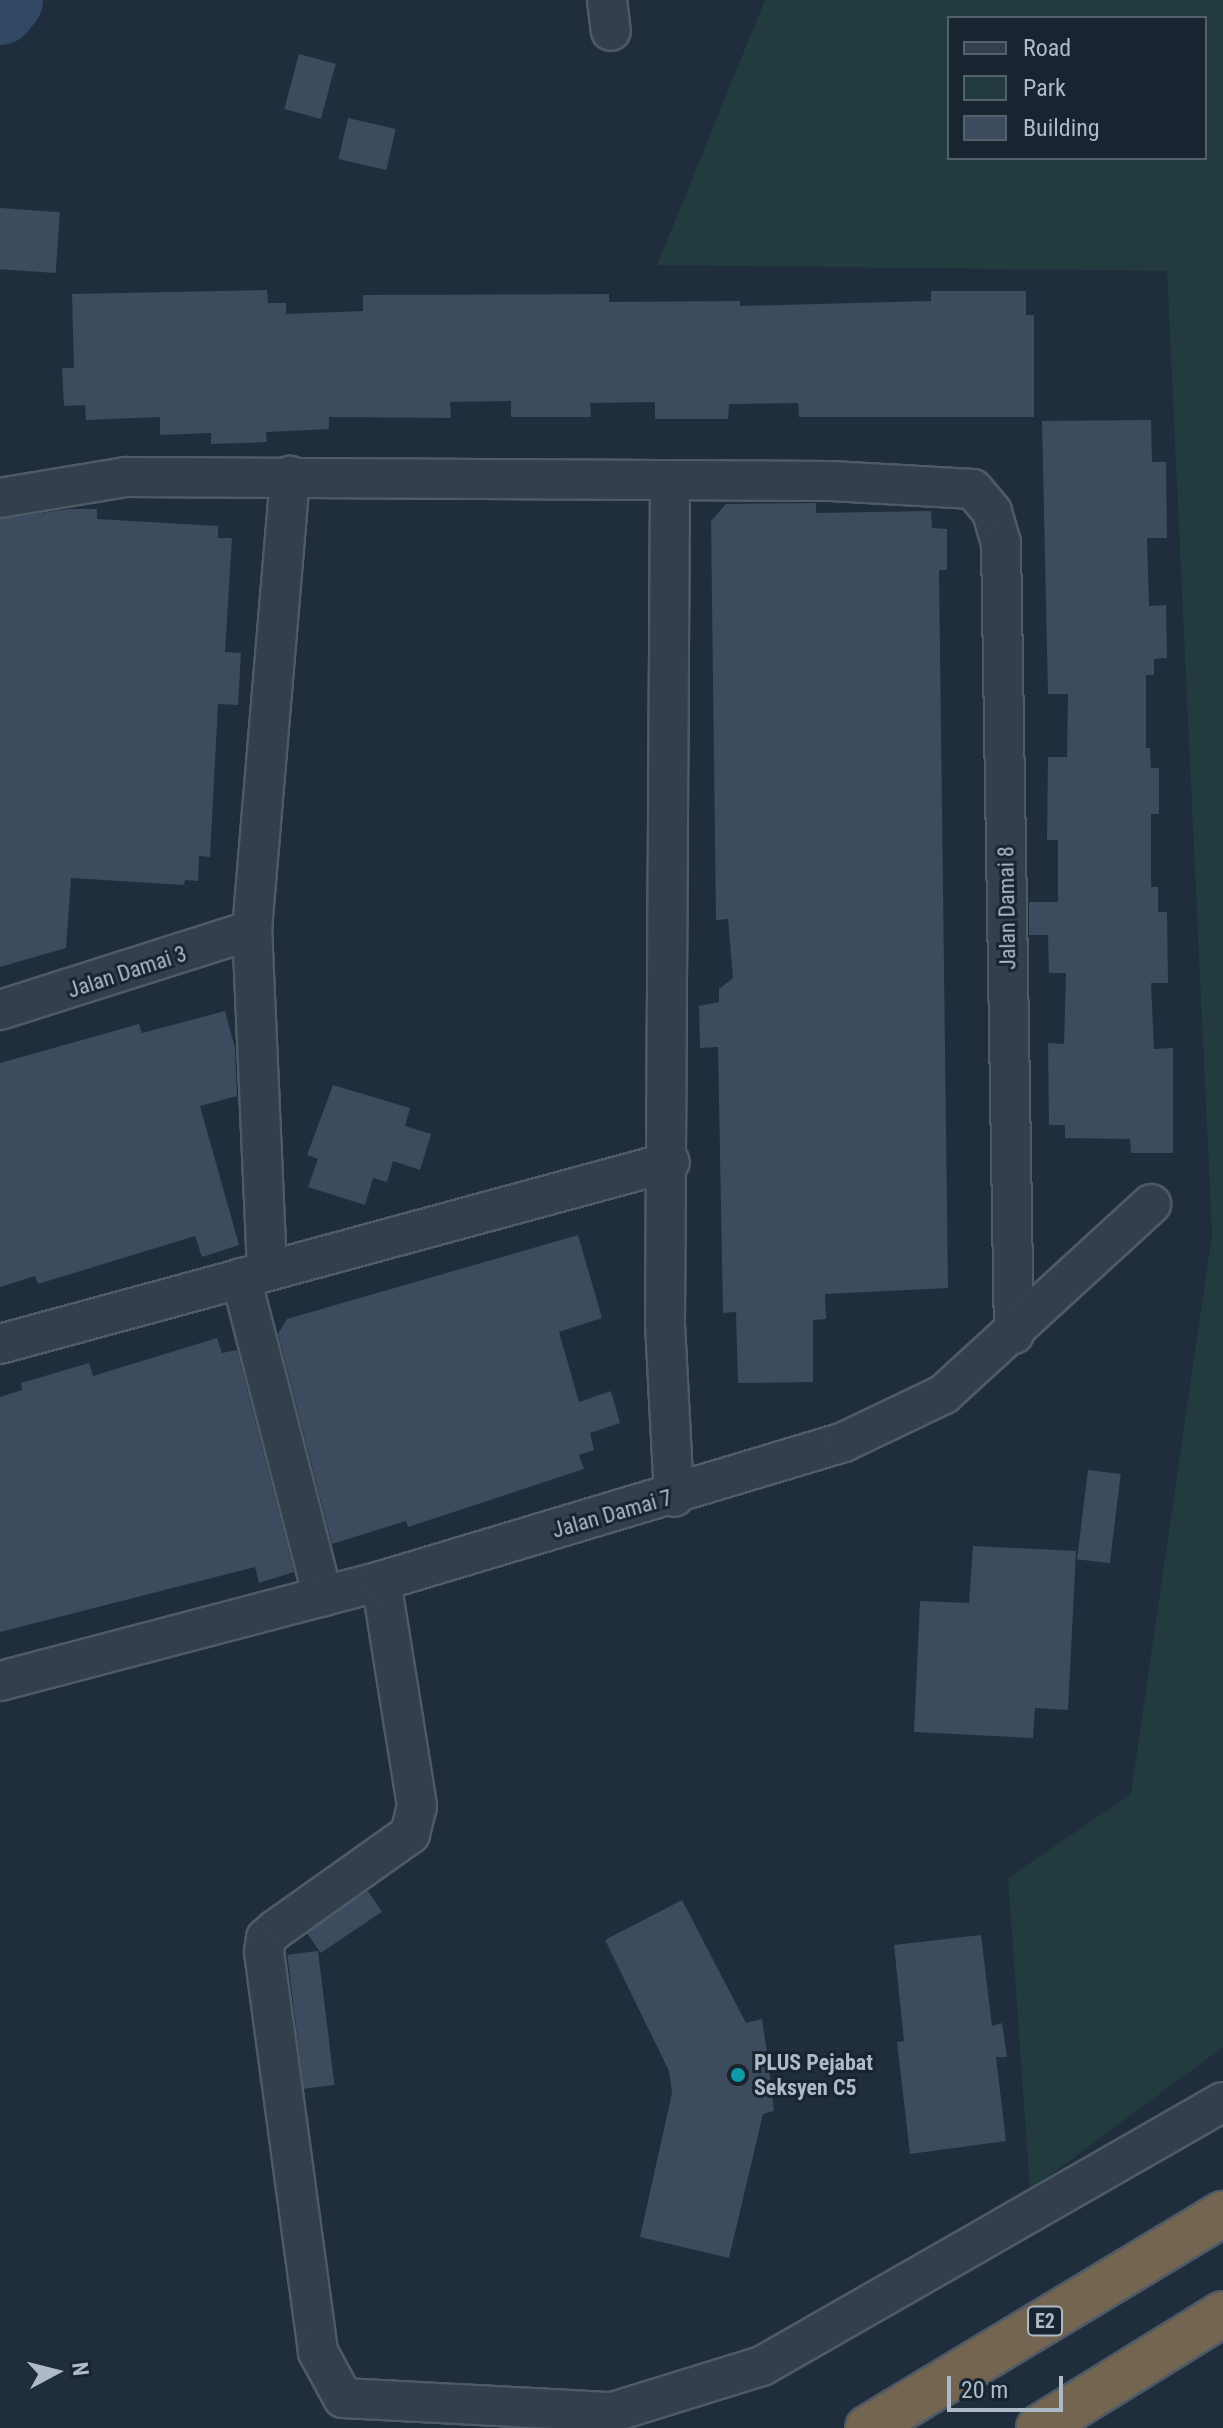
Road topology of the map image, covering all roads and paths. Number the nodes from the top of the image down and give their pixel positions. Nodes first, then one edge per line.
1 (290, 476) junction
2 (670, 480) junction
3 (0, 498) edge
4 (252, 930) junction
5 (0, 1010) edge
6 (670, 1162) junction
7 (1151, 1204) dead end
8 (254, 1274) junction
9 (1014, 1334) junction
10 (0, 1344) edge
11 (674, 1497) junction
12 (381, 1581) junction
13 (323, 1597) junction
14 (0, 1681) edge
15 (1223, 2102) edge
16 (1223, 2214) edge
17 (1223, 2317) edge
18 (868, 2428) edge
19 (1039, 2428) edge
20 (1086, 2428) edge

1 - 2 street
1 - 3 street
1 - 4 street
2 - 6 street
2 - 9 street, Jalan Damai 8
4 - 5 street, Jalan Damai 3
4 - 8 street
6 - 8 street
6 - 11 street
7 - 9 street, Jalan Damai 7
8 - 10 street
8 - 13 street
9 - 11 street, Jalan Damai 7
11 - 12 street, Jalan Damai 7
12 - 13 street, Jalan Damai 7
12 - 15 street
13 - 14 street, Jalan Damai 7
16 - 18 highway, E2
17 - 19 highway
17 - 20 highway

